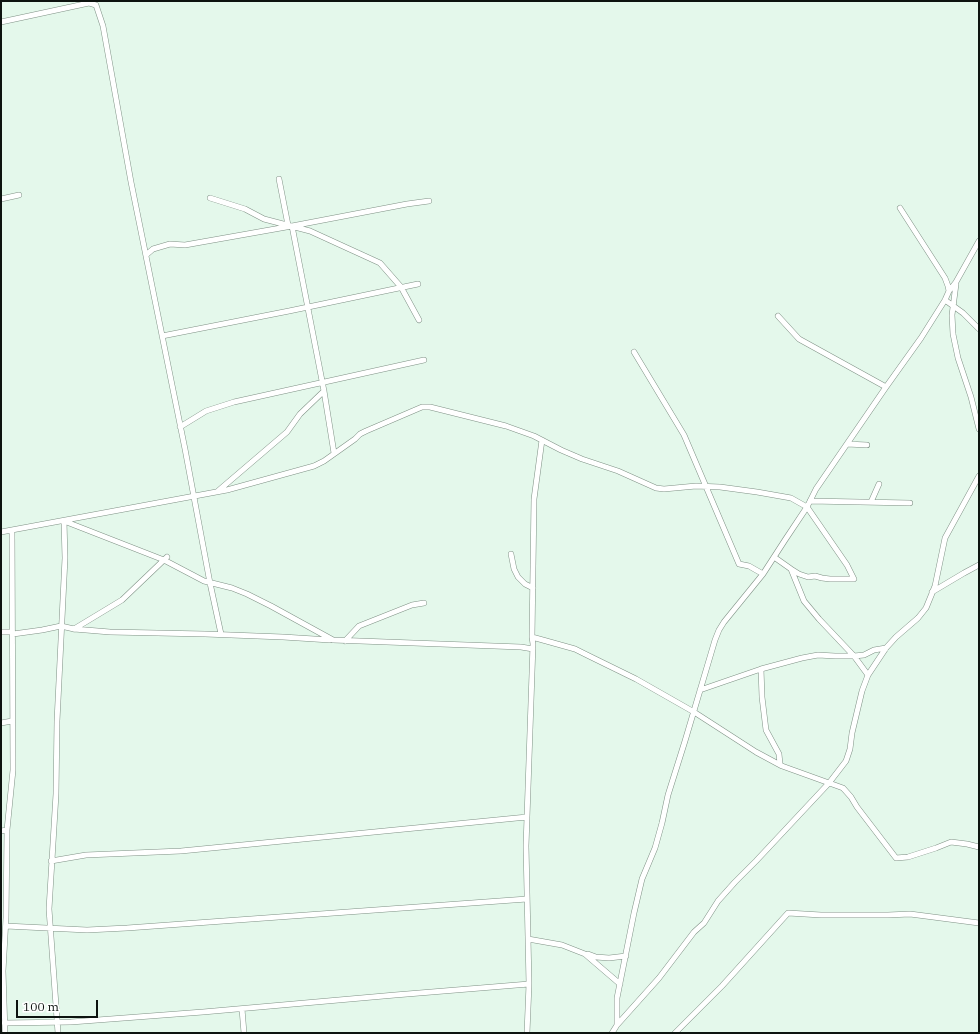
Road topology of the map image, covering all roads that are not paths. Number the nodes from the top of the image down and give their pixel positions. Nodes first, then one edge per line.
1 (98, 3) edge
2 (1, 22) edge
3 (279, 180) dead end
4 (19, 195) dead end
5 (210, 198) dead end
6 (1, 199) edge
7 (429, 201) dead end
8 (900, 208) dead end
9 (290, 226) junction
10 (979, 241) edge
11 (146, 254) junction
12 (956, 282) junction
13 (418, 284) dead end
14 (400, 287) junction
15 (949, 291) junction
16 (945, 300) junction
17 (953, 306) junction
18 (307, 307) junction
19 (778, 316) dead end
20 (419, 320) dead end
21 (979, 329) edge
22 (162, 336) junction
23 (634, 352) dead end
24 (424, 360) dead end
25 (322, 383) junction
26 (886, 387) junction
27 (324, 390) junction
28 (180, 427) junction
29 (979, 429) edge
30 (542, 440) junction
31 (847, 444) junction
32 (867, 445) dead end
33 (334, 453) junction
34 (979, 476) edge
35 (879, 484) dead end
36 (706, 486) junction
37 (216, 492) junction
38 (194, 496) junction
39 (810, 501) junction
40 (871, 502) junction
41 (910, 503) dead end
42 (807, 508) junction
43 (64, 521) junction
44 (12, 530) junction
45 (1, 532) edge
46 (511, 554) dead end
47 (774, 557) junction
48 (166, 559) junction
49 (979, 565) edge
50 (791, 569) junction
51 (763, 574) junction
52 (210, 583) junction
53 (533, 588) junction
54 (932, 592) junction
55 (424, 603) dead end
56 (61, 626) junction
57 (74, 629) junction
58 (1, 632) edge
59 (12, 633) junction
60 (221, 634) junction
61 (532, 637) junction
62 (334, 640) junction
63 (345, 641) junction
64 (886, 648) junction
65 (533, 649) junction
66 (854, 656) junction
67 (760, 669) junction
68 (868, 675) junction
69 (700, 690) junction
70 (694, 712) junction
71 (12, 721) junction
72 (1, 723) edge
73 (780, 764) junction
74 (829, 783) junction
75 (527, 818) junction
76 (7, 830) junction
77 (1, 831) edge
78 (979, 847) edge
79 (51, 861) junction
80 (527, 898) junction
81 (979, 923) edge
82 (6, 926) junction
83 (50, 929) junction
84 (528, 939) junction
85 (585, 954) junction
86 (626, 956) junction
87 (529, 984) junction
88 (620, 984) junction
89 (242, 1009) junction
90 (57, 1022) junction
91 (4, 1023) junction
92 (617, 1025) junction
93 (5, 1033) edge
94 (58, 1033) edge
95 (244, 1033) edge
96 (527, 1033) edge
97 (612, 1033) edge
98 (675, 1033) edge

1 - 2 street
1 - 11 street
3 - 9 street
4 - 6 street
5 - 9 street
7 - 9 street
8 - 15 street
9 - 11 street
9 - 14 street
9 - 18 street
10 - 12 street
11 - 22 street
12 - 15 street
12 - 17 street
13 - 14 street
14 - 18 street
14 - 20 street
15 - 16 street
16 - 17 street
16 - 26 street
17 - 21 street
17 - 29 street
18 - 22 street
18 - 25 street
19 - 26 street
22 - 28 street
23 - 36 street
24 - 25 street
25 - 27 street
25 - 28 street
26 - 31 street
27 - 33 street
27 - 37 street
28 - 38 street
30 - 33 street
30 - 36 street
30 - 53 street
31 - 32 street
31 - 39 street
33 - 37 street
34 - 54 street
35 - 40 street
36 - 42 street
36 - 51 street
37 - 38 street
38 - 43 street
38 - 52 street
39 - 40 street
39 - 42 street
40 - 41 street
42 - 47 street
42 - 50 street
43 - 44 street
43 - 48 street
43 - 56 street
44 - 45 street
44 - 59 street
46 - 53 street
47 - 50 street
47 - 51 street
48 - 52 street
48 - 57 street
49 - 54 street
50 - 66 street
51 - 69 street
52 - 60 street
52 - 62 street
53 - 61 street
54 - 64 street
55 - 63 street
56 - 57 street
56 - 59 street
56 - 79 street
57 - 60 street
58 - 59 street
59 - 71 street
60 - 62 street
61 - 65 street
61 - 70 street
62 - 63 street
63 - 65 street
64 - 66 street
64 - 68 street
65 - 75 street
66 - 67 street
66 - 68 street
67 - 69 street
67 - 73 street
68 - 74 street
69 - 70 street
70 - 73 street
70 - 86 street
71 - 72 street
71 - 76 street
73 - 74 street
74 - 78 street
74 - 92 street
75 - 79 street
75 - 80 street
76 - 77 street
76 - 82 street
79 - 83 street
80 - 83 street
80 - 84 street
81 - 98 street
82 - 83 street
82 - 91 street
83 - 90 street
84 - 85 street
84 - 87 street
85 - 86 street
85 - 88 street
86 - 88 street
87 - 89 street
87 - 96 street
88 - 92 street
89 - 90 street
89 - 95 street
90 - 91 street
90 - 94 street
91 - 93 street
92 - 97 street

